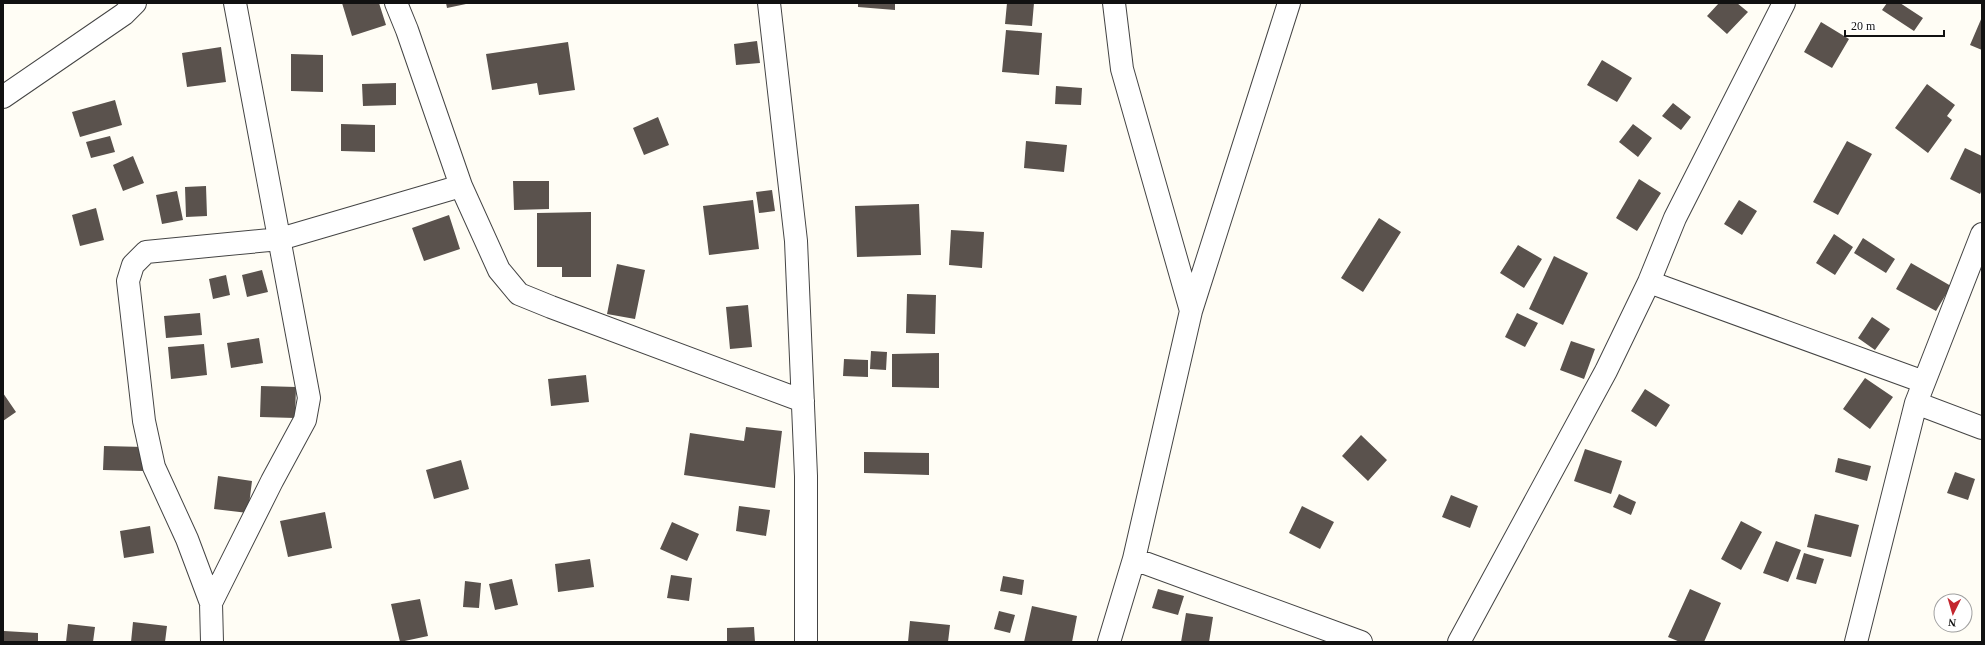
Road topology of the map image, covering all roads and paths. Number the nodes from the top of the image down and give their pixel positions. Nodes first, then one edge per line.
1 (135, 3) edge
2 (234, 3) edge
3 (396, 3) edge
4 (768, 3) edge
5 (1114, 3) edge
6 (1289, 3) edge
7 (1784, 3) edge
8 (3, 97) edge
9 (461, 186) junction
10 (1982, 234) edge
11 (280, 239) junction
12 (1649, 282) junction
13 (1191, 311) junction
14 (1924, 382) junction
15 (803, 401) junction
16 (1916, 403) junction
17 (1982, 428) edge
18 (1134, 560) junction
19 (211, 603) junction
20 (212, 642) edge
21 (806, 642) edge
22 (1109, 642) edge
23 (1361, 642) edge
24 (1459, 642) edge
25 (1856, 642) edge

1 - 8 street
2 - 11 street
3 - 9 street
4 - 15 street
5 - 13 street
6 - 13 street
7 - 12 street
9 - 11 street
9 - 15 street
10 - 14 street
11 - 19 street
11 - 19 street
12 - 14 street
12 - 24 street
13 - 18 street
14 - 16 street
15 - 21 street
16 - 17 street
16 - 25 street
18 - 22 street
18 - 23 street
19 - 20 street

